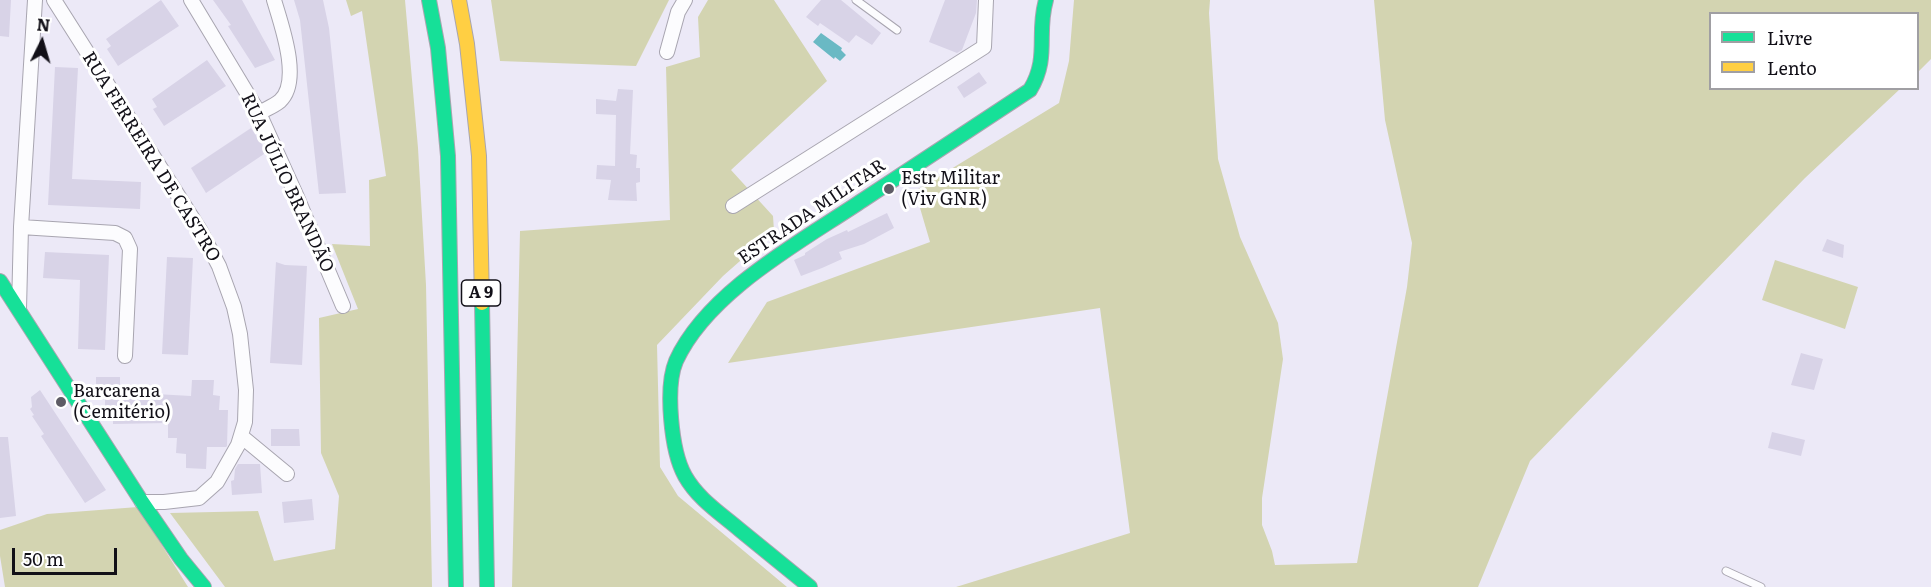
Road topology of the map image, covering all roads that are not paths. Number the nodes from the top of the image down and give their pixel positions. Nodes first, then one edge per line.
1 (35, 0) edge
2 (54, 0) edge
3 (191, 0) edge
4 (274, 0) edge
5 (429, 0) edge
6 (459, 0) edge
7 (685, 0) edge
8 (856, 0) edge
9 (986, 0) edge
10 (1046, 0) edge
11 (897, 30) dead end
12 (667, 52) dead end
13 (259, 113) junction
14 (733, 206) dead end
15 (21, 227) junction
16 (0, 281) edge
17 (343, 306) dead end
18 (19, 312) junction
19 (125, 356) dead end
20 (242, 436) junction
21 (287, 474) dead end
22 (142, 502) junction
23 (1726, 571) dead end
24 (204, 587) edge
25 (456, 587) edge
26 (487, 587) edge
27 (810, 587) edge
28 (1761, 587) edge

1 - 15 street
2 - 20 street, RUA FERREIRA DE CASTRO
3 - 13 street, RUA JÚLIO BRANDÃO
4 - 13 street
5 - 25 main road, A 9
6 - 26 main road, A 9
7 - 12 street
8 - 11 lane
9 - 14 street
10 - 27 main road, ESTRADA MILITAR
13 - 17 street, RUA JÚLIO BRANDÃO
15 - 18 street
15 - 19 street
16 - 18 main road
18 - 22 main road
20 - 21 street
20 - 22 street, RUA FERREIRA DE CASTRO
22 - 24 main road
23 - 28 lane

